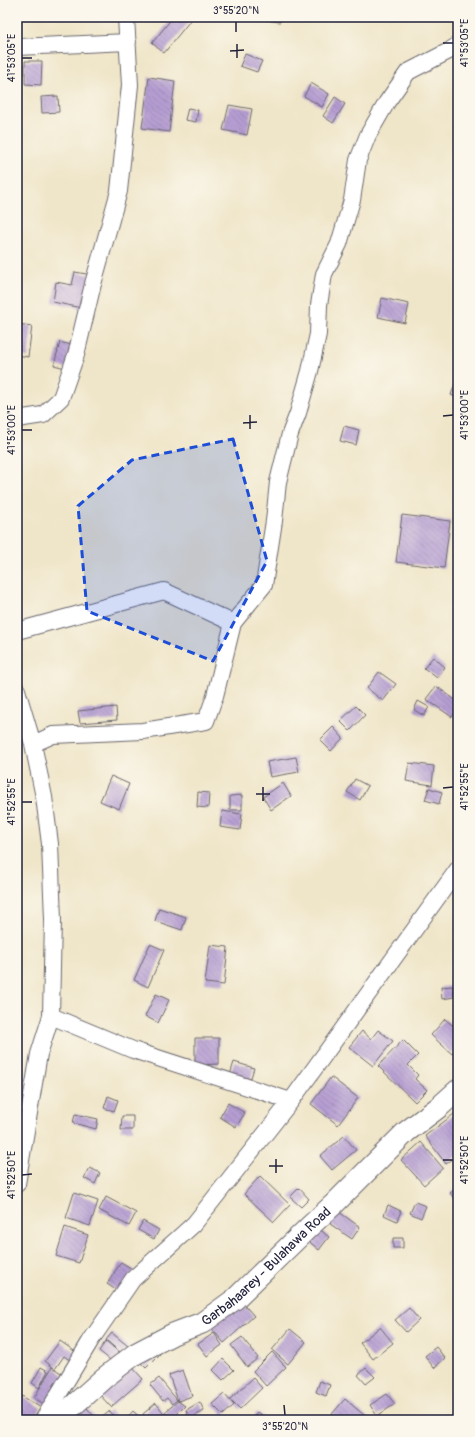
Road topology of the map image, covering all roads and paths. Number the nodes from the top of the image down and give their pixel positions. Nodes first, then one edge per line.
1 (126, 17) edge
2 (128, 42) junction
3 (458, 45) edge
4 (17, 48) edge
5 (17, 419) edge
6 (233, 623) junction
7 (17, 631) edge
8 (17, 690) edge
9 (33, 744) junction
10 (458, 869) edge
11 (51, 1016) junction
12 (458, 1090) edge
13 (291, 1101) junction
14 (17, 1184) edge
15 (43, 1420) edge
16 (57, 1420) edge

1 - 2 street
2 - 4 street
2 - 5 street
3 - 6 street
6 - 7 street
6 - 9 street
8 - 9 street
9 - 11 street
10 - 13 street
11 - 13 street
11 - 14 street
12 - 16 main road, Garbahaarey - Bulahawa Road
13 - 15 street

